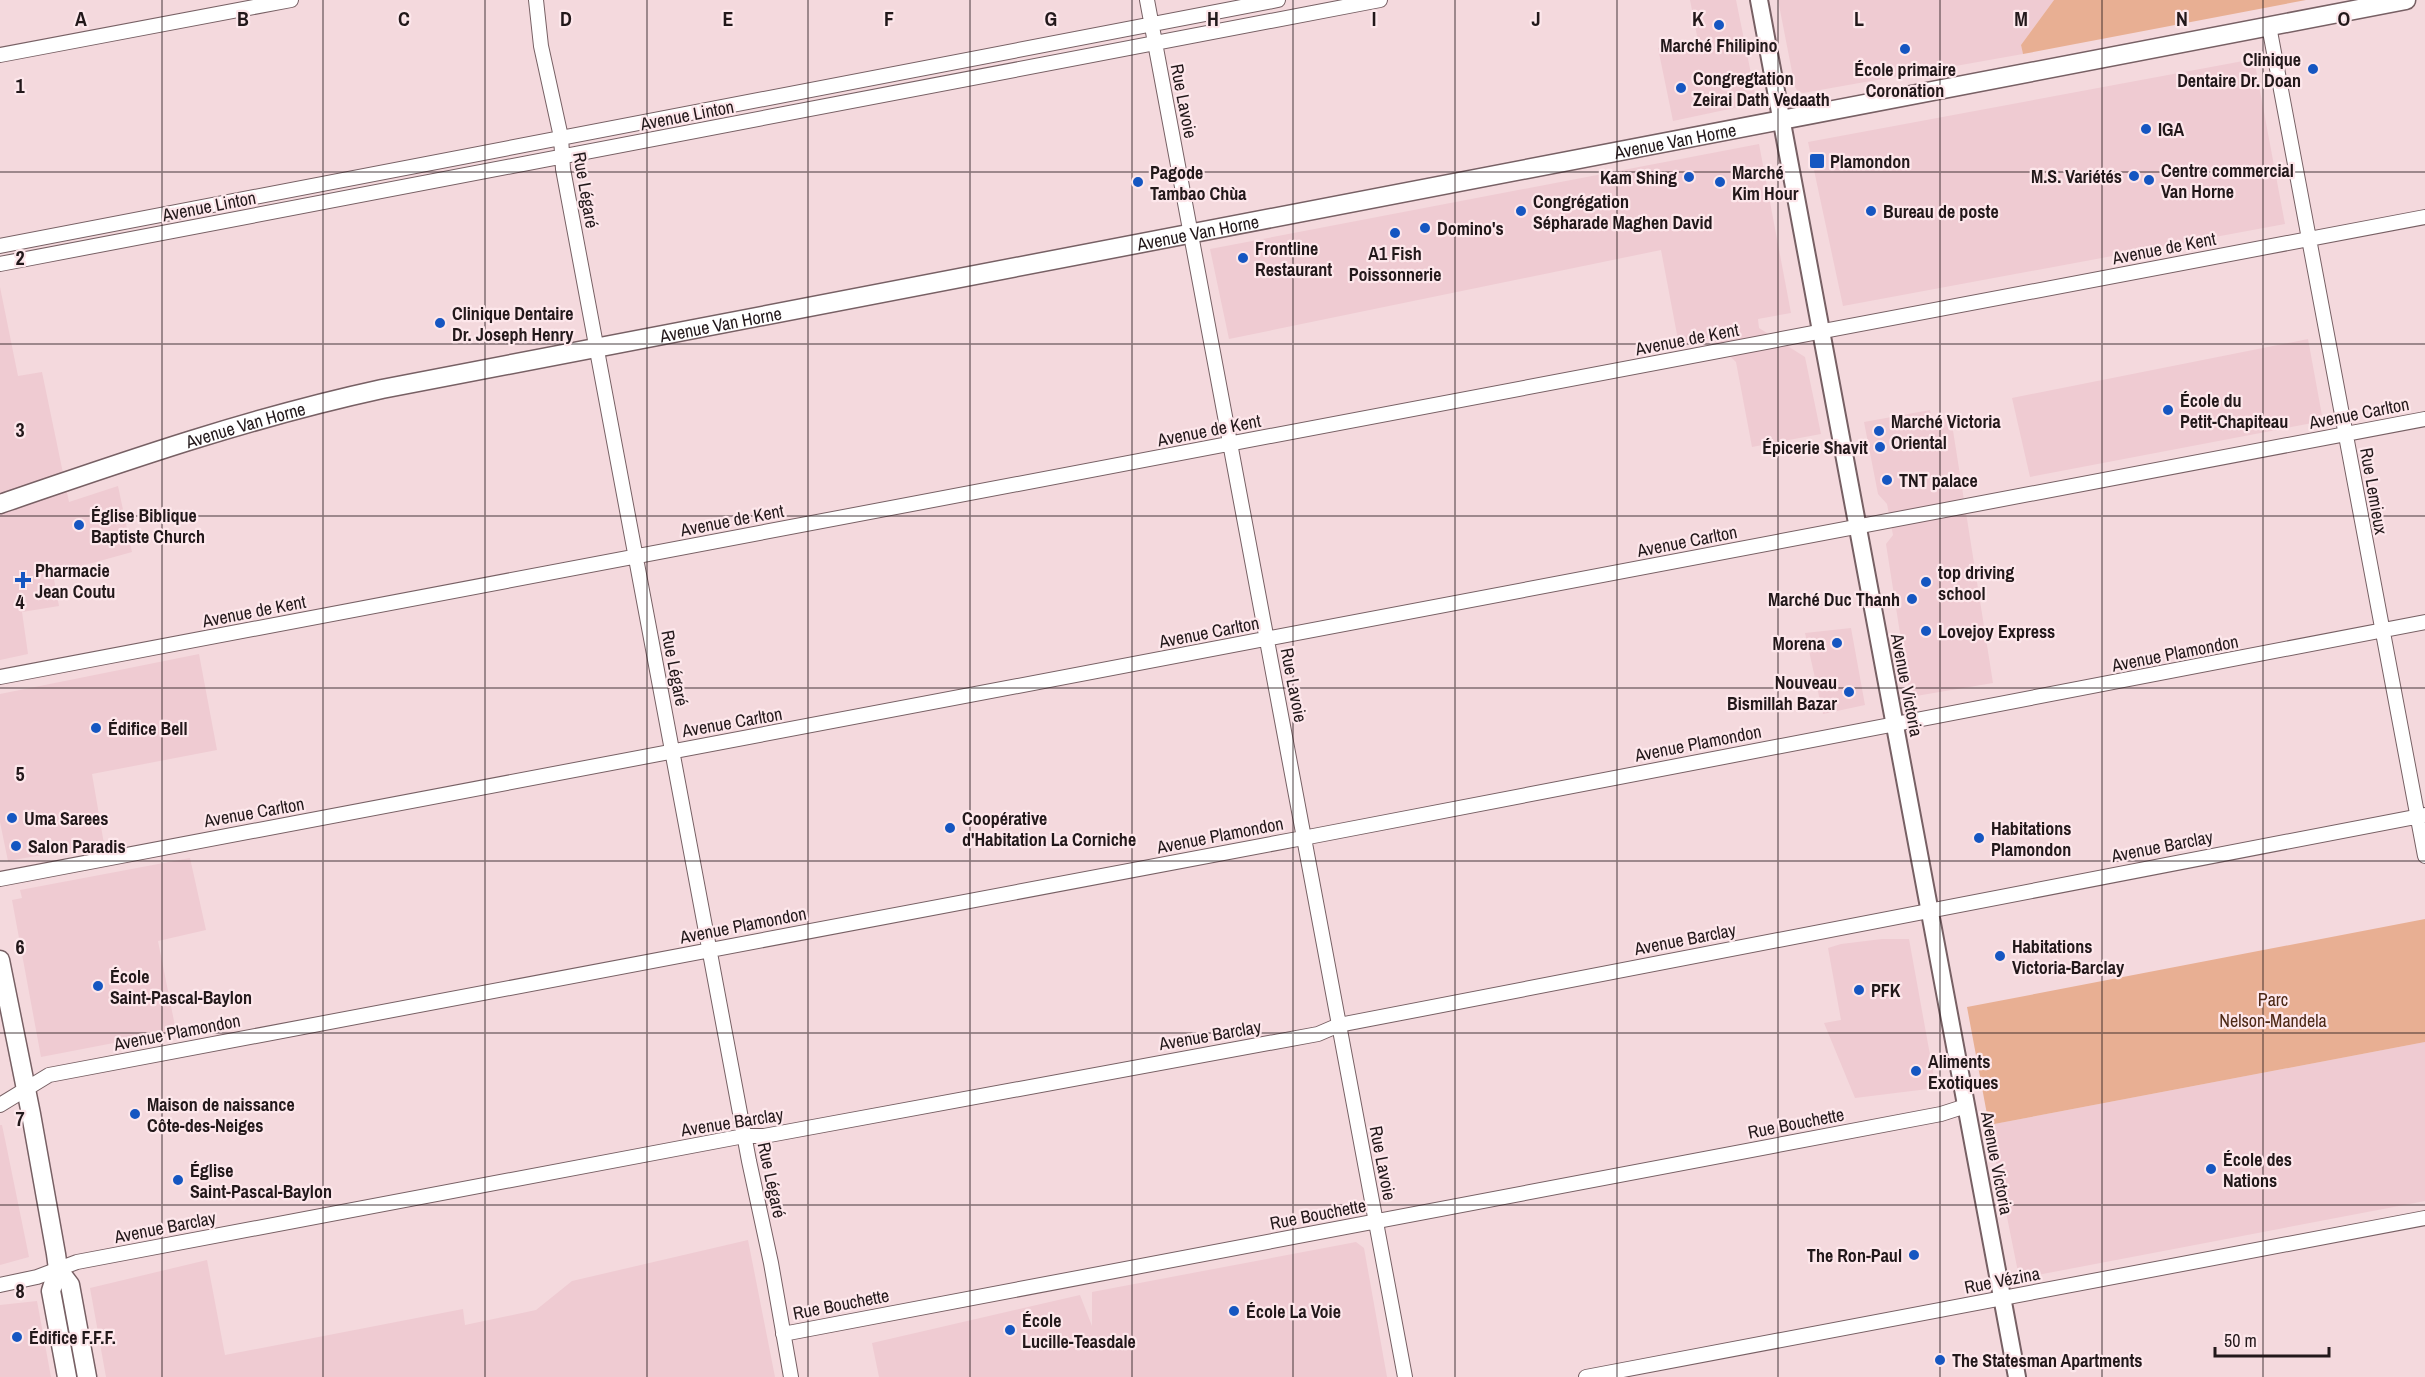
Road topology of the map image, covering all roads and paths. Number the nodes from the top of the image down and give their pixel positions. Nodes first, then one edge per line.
1 (291, 0) edge
2 (536, 0) edge
3 (1147, 0) edge
4 (1278, 0) edge
5 (1380, 0) edge
6 (1759, 0) edge
7 (2406, 0) edge
8 (1151, 25) junction
9 (2269, 26) junction
10 (1155, 43) junction
11 (0, 56) edge
12 (1782, 120) junction
13 (561, 137) junction
14 (561, 158) junction
15 (2425, 217) edge
16 (1191, 234) junction
17 (2309, 239) junction
18 (0, 246) edge
19 (0, 264) edge
20 (1821, 332) junction
21 (598, 348) junction
22 (2425, 419) edge
23 (2345, 434) junction
24 (1231, 444) junction
25 (0, 504) edge
26 (1857, 527) junction
27 (636, 556) junction
28 (2425, 622) edge
29 (2382, 631) junction
30 (1267, 639) junction
31 (0, 677) edge
32 (1894, 724) junction
33 (672, 751) junction
34 (2421, 815) edge
35 (1304, 838) junction
36 (2425, 856) edge
37 (0, 879) edge
38 (1929, 910) junction
39 (710, 951) junction
40 (0, 960) edge
41 (1339, 1025) junction
42 (25, 1089) junction
43 (0, 1105) edge
44 (1966, 1106) junction
45 (744, 1136) junction
46 (2425, 1218) edge
47 (1375, 1221) junction
48 (58, 1269) junction
49 (0, 1285) edge
50 (2002, 1298) junction
51 (783, 1334) junction
52 (67, 1377) edge
53 (87, 1377) edge
54 (791, 1377) edge
55 (1405, 1377) edge
56 (1586, 1377) edge
57 (2017, 1377) edge

1 - 11 street
2 - 13 street, Rue Légaré
3 - 8 street, Rue Lavoie
4 - 8 street, Avenue Linton
5 - 10 street, Avenue Linton
6 - 12 street, Avenue Victoria
7 - 9 main road, Avenue Van Horne
8 - 10 street, Rue Lavoie
8 - 13 street, Avenue Linton
9 - 12 main road, Avenue Van Horne
9 - 17 street, Rue Lemieux
10 - 14 street, Avenue Linton
10 - 16 street, Rue Lavoie
12 - 16 main road, Avenue Van Horne
12 - 20 street, Avenue Victoria
13 - 14 street, Rue Légaré
13 - 18 street, Avenue Linton
14 - 19 street, Avenue Linton
14 - 21 street, Rue Légaré
15 - 17 street, Avenue de Kent
16 - 21 main road, Avenue Van Horne
16 - 24 street, Rue Lavoie
17 - 20 street, Avenue de Kent
17 - 23 street, Rue Lemieux
20 - 24 street, Avenue de Kent
20 - 26 street, Avenue Victoria
21 - 25 main road, Avenue Van Horne
21 - 27 street, Rue Légaré
22 - 23 street, Avenue Carlton
23 - 26 street, Avenue Carlton
23 - 29 street, Rue Lemieux
24 - 27 street, Avenue de Kent
24 - 30 street, Rue Lavoie
26 - 30 street, Avenue Carlton
26 - 32 street, Avenue Victoria
27 - 31 street, Avenue de Kent
27 - 33 street, Rue Légaré
28 - 29 street, Avenue Plamondon
29 - 32 street, Avenue Plamondon
29 - 34 street, Rue Lemieux
30 - 33 street, Avenue Carlton
30 - 35 street, Rue Lavoie
32 - 35 street, Avenue Plamondon
32 - 38 street, Avenue Victoria
33 - 37 street, Avenue Carlton
33 - 39 street, Rue Légaré
34 - 36 street, Rue Lemieux
34 - 38 street, Avenue Barclay
35 - 39 street, Avenue Plamondon
35 - 41 street, Rue Lavoie
38 - 41 street, Avenue Barclay
38 - 44 street, Avenue Victoria
39 - 42 street, Avenue Plamondon
39 - 45 street, Rue Légaré
40 - 42 main road
41 - 45 street, Avenue Barclay
41 - 47 street, Rue Lavoie
42 - 43 street, Avenue Plamondon
42 - 48 main road
44 - 47 street, Rue Bouchette
44 - 50 street, Avenue Victoria
45 - 48 street, Avenue Barclay
45 - 51 street, Rue Légaré
46 - 50 street, Rue Vézina
47 - 51 street, Rue Bouchette
47 - 55 street, Rue Lavoie
48 - 49 street, Avenue Barclay
48 - 52 main road
48 - 53 main road
50 - 56 street, Rue Vézina
50 - 57 street, Avenue Victoria
51 - 54 street, Rue Légaré

